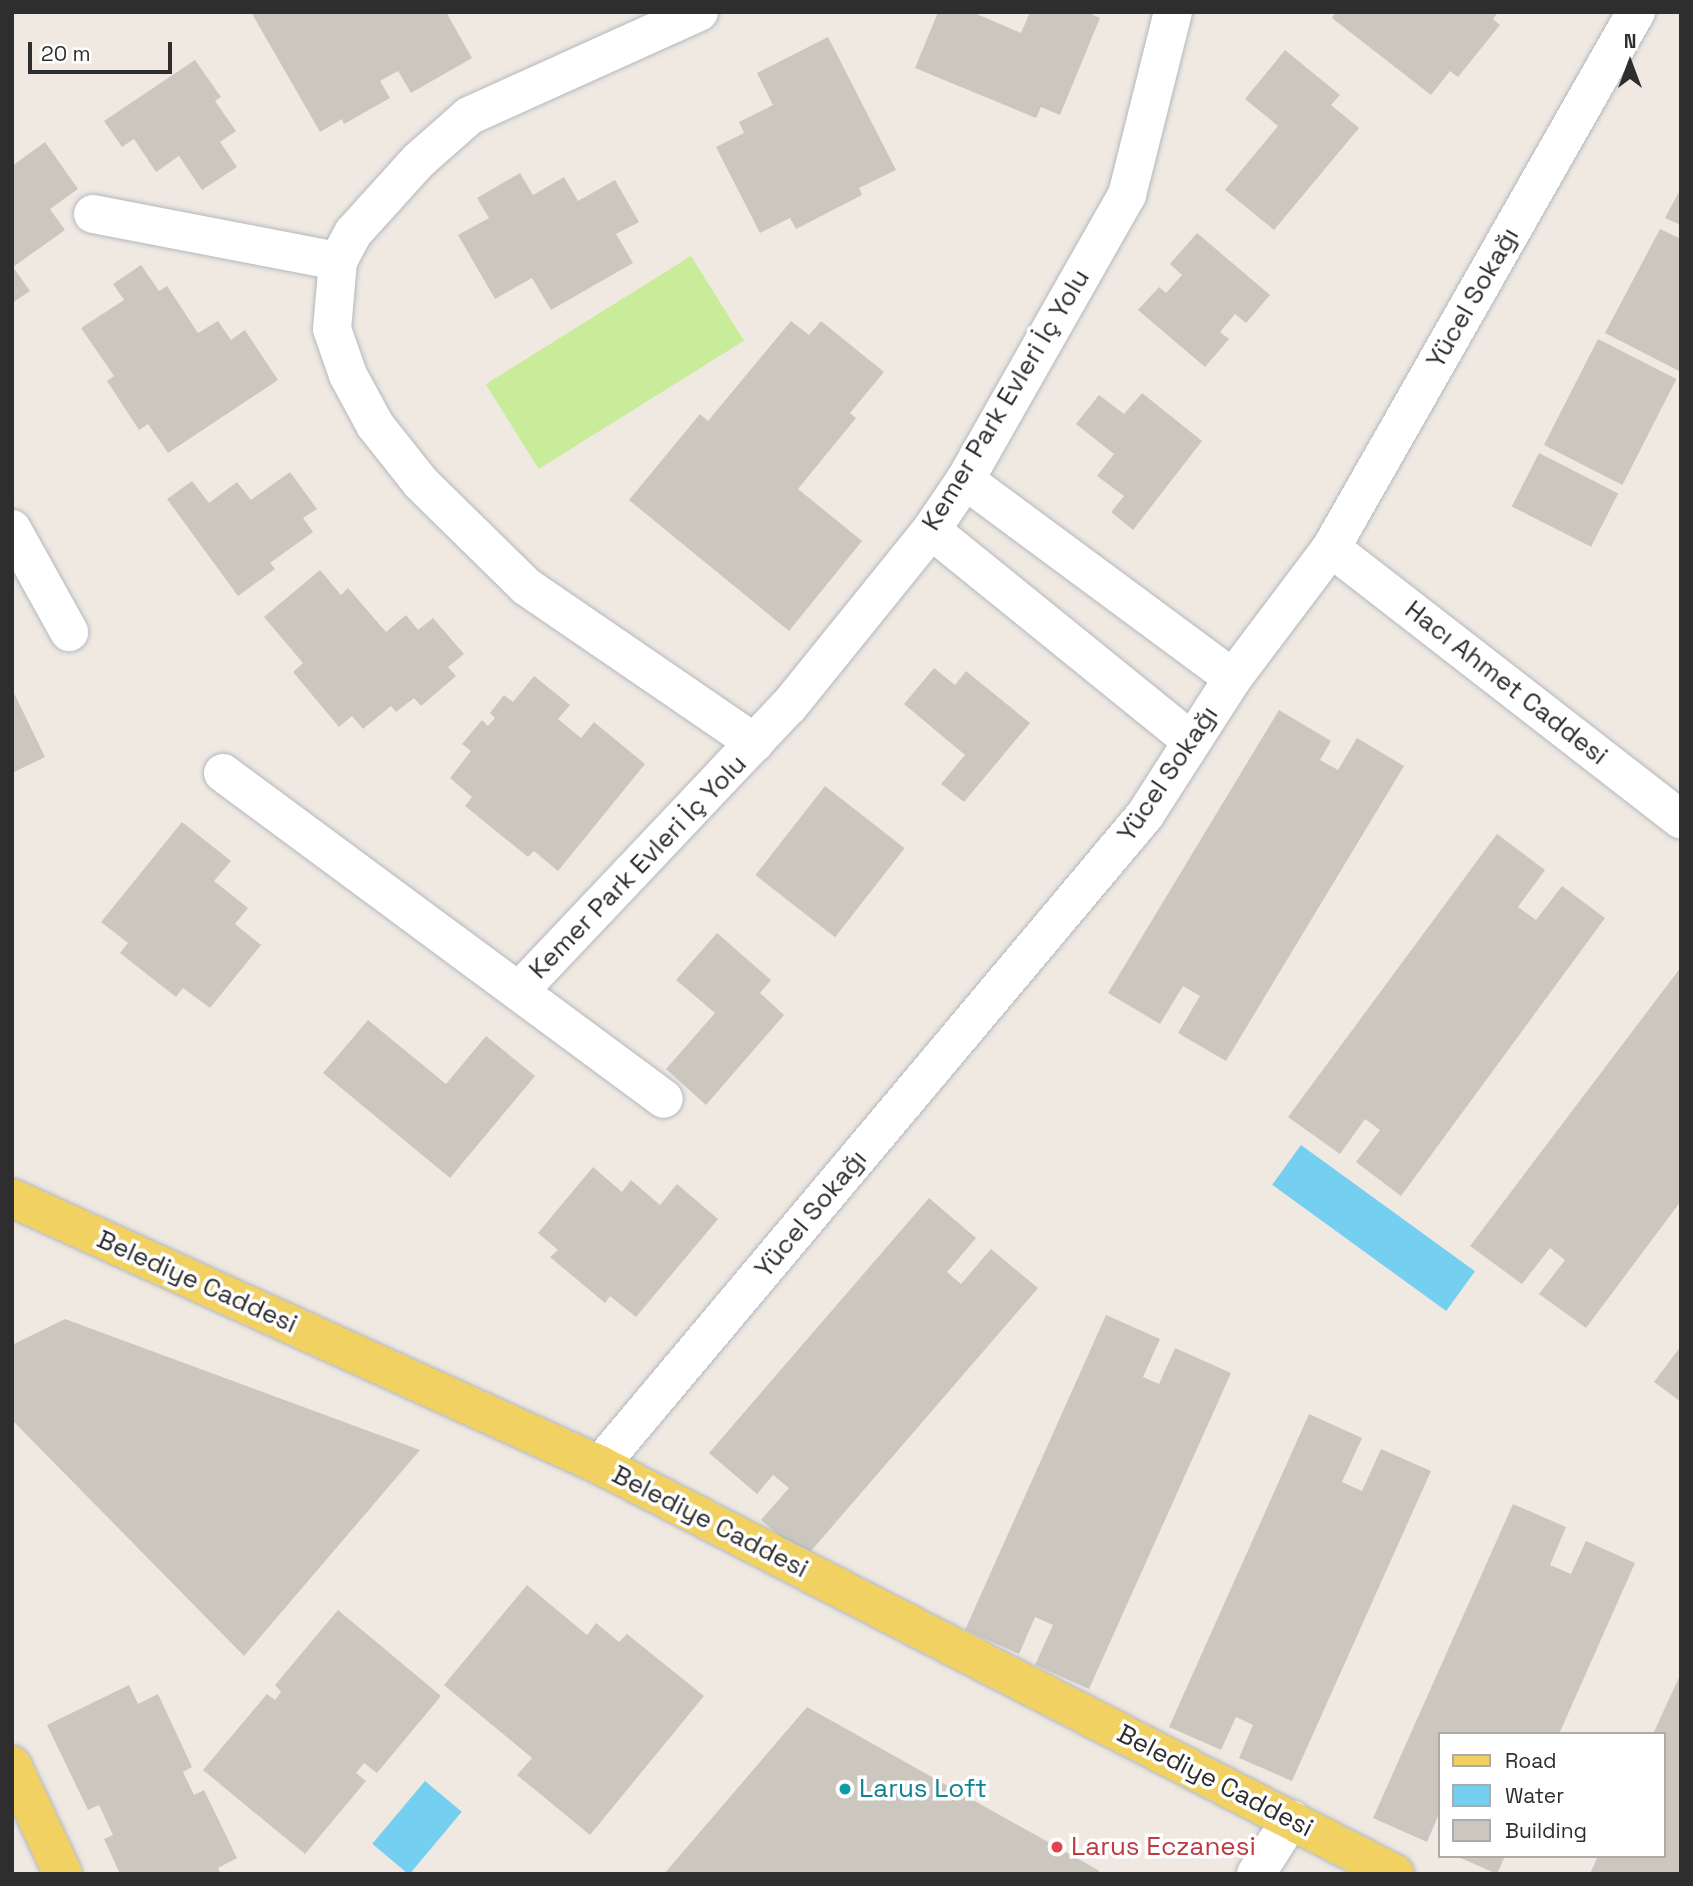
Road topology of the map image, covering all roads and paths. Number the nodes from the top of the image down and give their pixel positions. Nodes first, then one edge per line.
1 (699, 12) edge
2 (1173, 12) edge
3 (1636, 12) edge
4 (93, 214) dead end
5 (338, 261) junction
6 (965, 480) junction
7 (12, 529) edge
8 (931, 530) junction
9 (1331, 548) junction
10 (69, 632) dead end
11 (1233, 678) junction
12 (1192, 741) junction
13 (755, 743) junction
14 (223, 773) dead end
15 (1681, 819) edge
16 (520, 990) junction
17 (664, 1099) dead end
18 (12, 1198) edge
19 (600, 1465) junction
20 (12, 1765) edge
21 (1291, 1819) junction
22 (63, 1874) edge
23 (1256, 1874) edge
24 (1395, 1874) edge

1 - 5 street, Kemer Park Evleri İç Yolu
2 - 6 street, Kemer Park Evleri İç Yolu
3 - 9 street, Yücel Sokağı
4 - 5 street
5 - 13 street, Kemer Park Evleri İç Yolu
6 - 8 street, Kemer Park Evleri İç Yolu
6 - 11 street
7 - 10 street
8 - 12 street
8 - 13 street, Kemer Park Evleri İç Yolu
9 - 11 street, Yücel Sokağı
9 - 15 street, Hacı Ahmet Caddesi
11 - 12 street, Yücel Sokağı
12 - 19 street, Yücel Sokağı
13 - 16 street, Kemer Park Evleri İç Yolu
14 - 16 street
16 - 17 street
18 - 19 main road, Belediye Caddesi
19 - 21 main road, Belediye Caddesi
20 - 22 main road
21 - 23 street
21 - 24 main road, Belediye Caddesi

